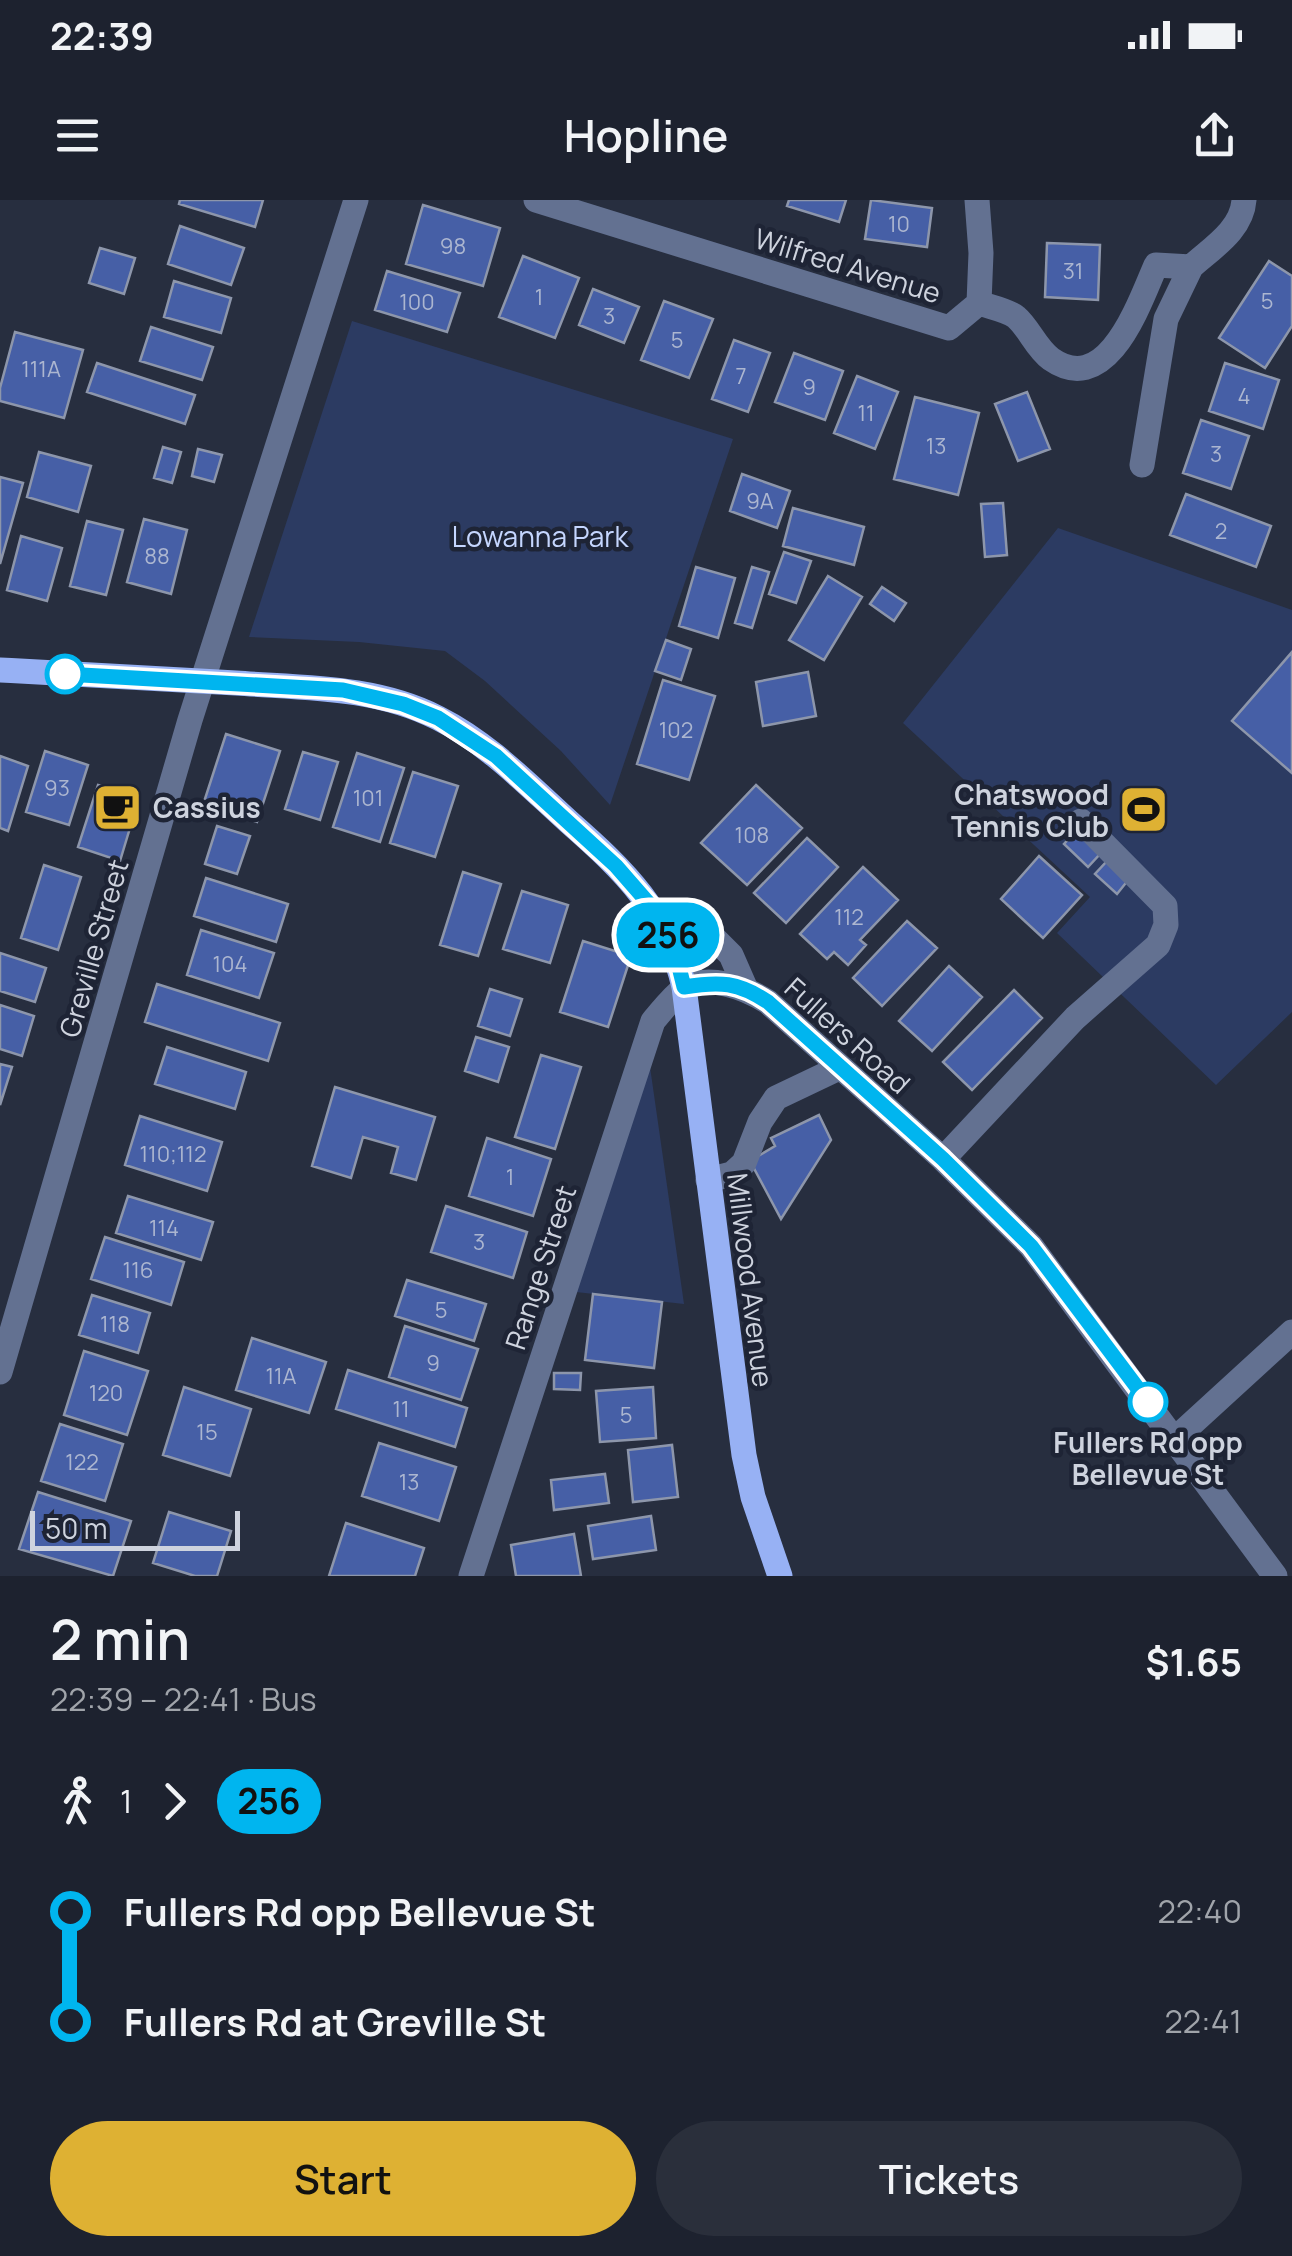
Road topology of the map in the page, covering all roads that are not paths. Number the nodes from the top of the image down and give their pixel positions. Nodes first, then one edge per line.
1 (356, 200) edge
2 (536, 200) edge
3 (977, 200) edge
4 (1244, 200) edge
5 (1191, 268) junction
6 (980, 303) junction
7 (1142, 465) dead end
8 (0, 670) edge
9 (202, 681) junction
10 (1082, 821) dead end
11 (695, 919) dead end
12 (684, 987) junction
13 (746, 987) junction
14 (839, 1068) junction
15 (943, 1159) junction
16 (708, 1180) junction
17 (1292, 1332) edge
18 (0, 1372) edge
19 (1176, 1439) junction
20 (471, 1576) edge
21 (780, 1576) edge
22 (1275, 1576) edge

1 - 9 street, Greville Street
2 - 6 street, Wilfred Avenue
3 - 6 street, Wilfred Avenue
4 - 5 street
5 - 6 street
5 - 7 street
8 - 9 main road
9 - 12 main road
9 - 18 street, Greville Street
10 - 15 street
11 - 13 street
12 - 13 street, Fullers Road
12 - 16 main road, Millwood Avenue
12 - 20 street, Range Street
13 - 14 street, Fullers Road
14 - 15 street, Fullers Road
14 - 16 street
15 - 19 street, Fullers Road
16 - 21 main road, Millwood Avenue
17 - 19 street
19 - 22 street, Fullers Road

